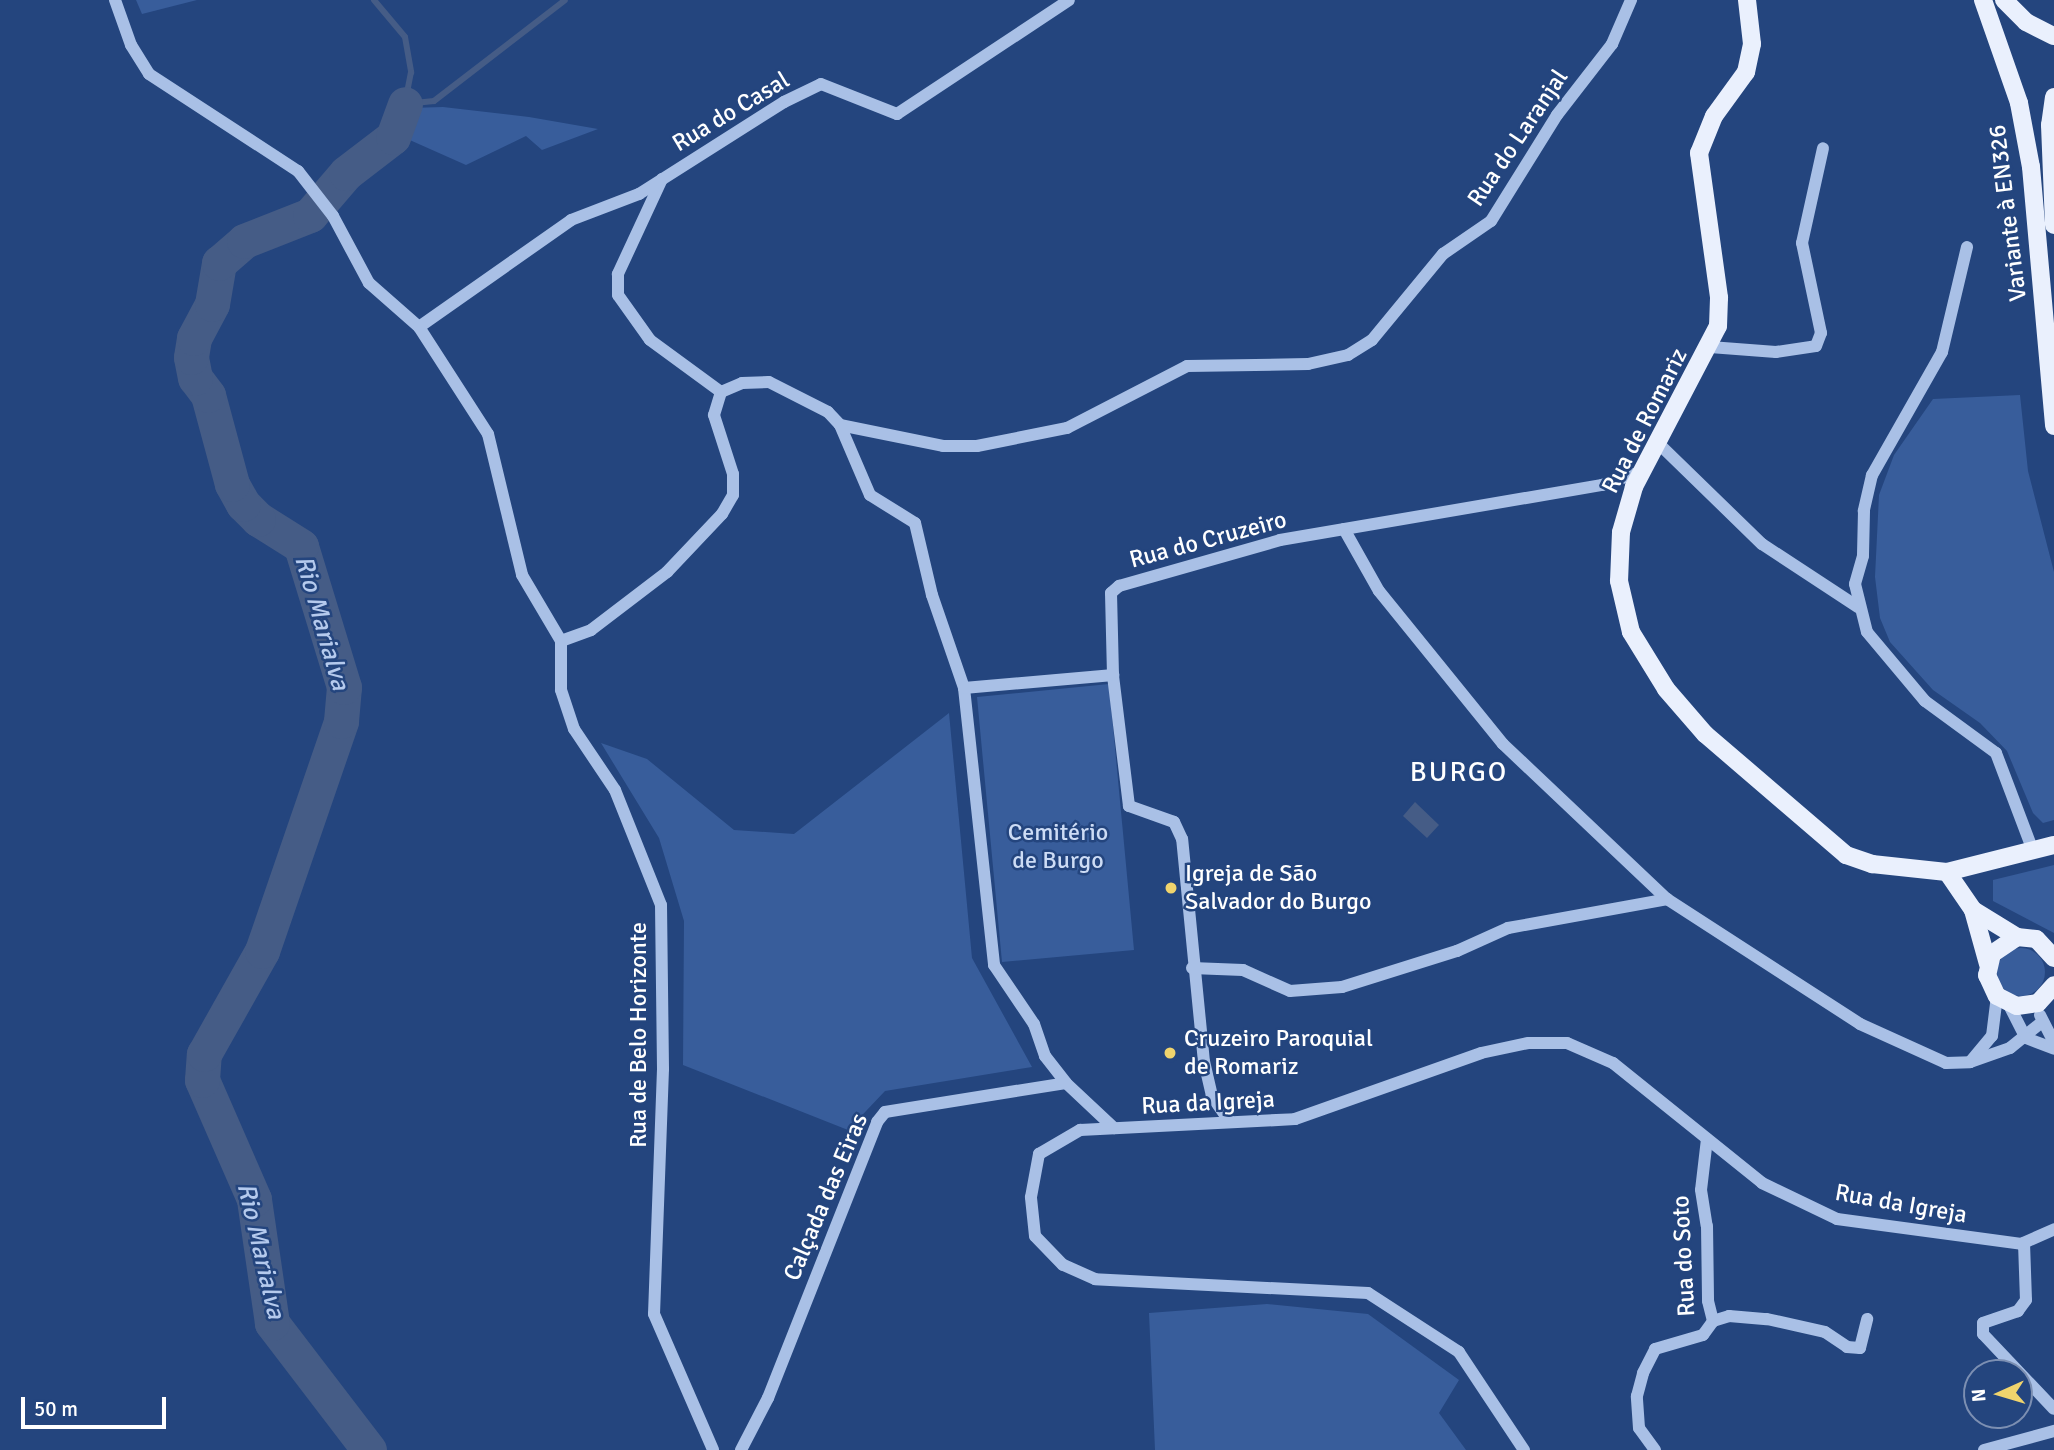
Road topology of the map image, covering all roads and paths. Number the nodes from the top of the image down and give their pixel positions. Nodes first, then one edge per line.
1 (114, 0) edge
2 (1069, 0) edge
3 (1631, 0) edge
4 (1747, 0) edge
5 (1983, 0) edge
6 (2004, 0) edge
7 (2054, 36) edge
8 (2054, 97) edge
9 (1824, 148) dead end
10 (662, 179) junction
11 (2054, 225) edge
12 (1967, 247) dead end
13 (419, 327) junction
14 (1710, 347) junction
15 (2054, 363) edge
16 (721, 392) junction
17 (2053, 419) edge
18 (840, 425) junction
19 (1658, 443) junction
20 (1643, 471) junction
21 (1344, 529) junction
22 (1858, 607) junction
23 (561, 640) junction
24 (1113, 675) junction
25 (964, 688) junction
26 (2054, 845) edge
27 (2033, 851) junction
28 (1947, 872) junction
29 (1667, 899) junction
30 (1973, 909) junction
31 (2017, 937) junction
32 (2053, 954) edge
33 (1988, 964) junction
34 (1192, 968) junction
35 (2049, 993) edge
36 (2003, 1001) junction
37 (2042, 1022) junction
38 (2025, 1038) junction
39 (2054, 1042) edge
40 (2054, 1049) edge
41 (1970, 1062) junction
42 (1066, 1083) junction
43 (1230, 1122) junction
44 (1114, 1128) junction
45 (1707, 1139) junction
46 (2054, 1229) edge
47 (2024, 1243) junction
48 (1867, 1320) dead end
49 (1713, 1321) junction
50 (2054, 1409) edge
51 (2054, 1431) edge
52 (713, 1450) edge
53 (741, 1450) edge
54 (1524, 1450) edge
55 (1655, 1450) edge
56 (1984, 1450) edge

1 - 13 street, Rua de Belo Horizonte
2 - 10 street, Rua do Casal
3 - 18 street, Rua do Laranjal
4 - 14 main road, Rua de Romariz
5 - 17 main road, Variante à EN326
6 - 7 main road
8 - 11 main road
9 - 14 street
10 - 13 street, Rua do Casal
10 - 16 street
12 - 22 street
13 - 23 street, Rua de Belo Horizonte
14 - 19 main road, Rua de Romariz
15 - 17 main road
16 - 18 street
16 - 23 street
18 - 25 street
19 - 20 main road, Rua de Romariz
19 - 22 street
20 - 21 street, Rua do Cruzeiro
20 - 28 main road, Rua de Romariz
21 - 24 street, Rua do Cruzeiro
21 - 29 street
22 - 27 street
23 - 52 street, Rua de Belo Horizonte
24 - 25 street
24 - 34 street
25 - 42 street
26 - 27 main road, Rua de Romariz
27 - 28 main road, Rua de Romariz
28 - 30 main road
29 - 34 street
29 - 41 street
30 - 31 main road
30 - 33 main road
31 - 32 main road
31 - 33 main road
33 - 36 main road
34 - 43 street
35 - 36 main road
35 - 37 street
36 - 38 street
36 - 41 street
37 - 38 street
37 - 39 street
38 - 40 street
38 - 41 street
42 - 44 street
42 - 53 street, Calçada das Eiras
43 - 44 street, Rua da Igreja
43 - 45 street, Rua da Igreja
44 - 54 street, Rua da Igreja
45 - 47 street, Rua da Igreja
45 - 49 street, Rua do Soto
46 - 47 street
47 - 50 street
48 - 49 street
49 - 55 street, Rua do Soto
51 - 56 street

